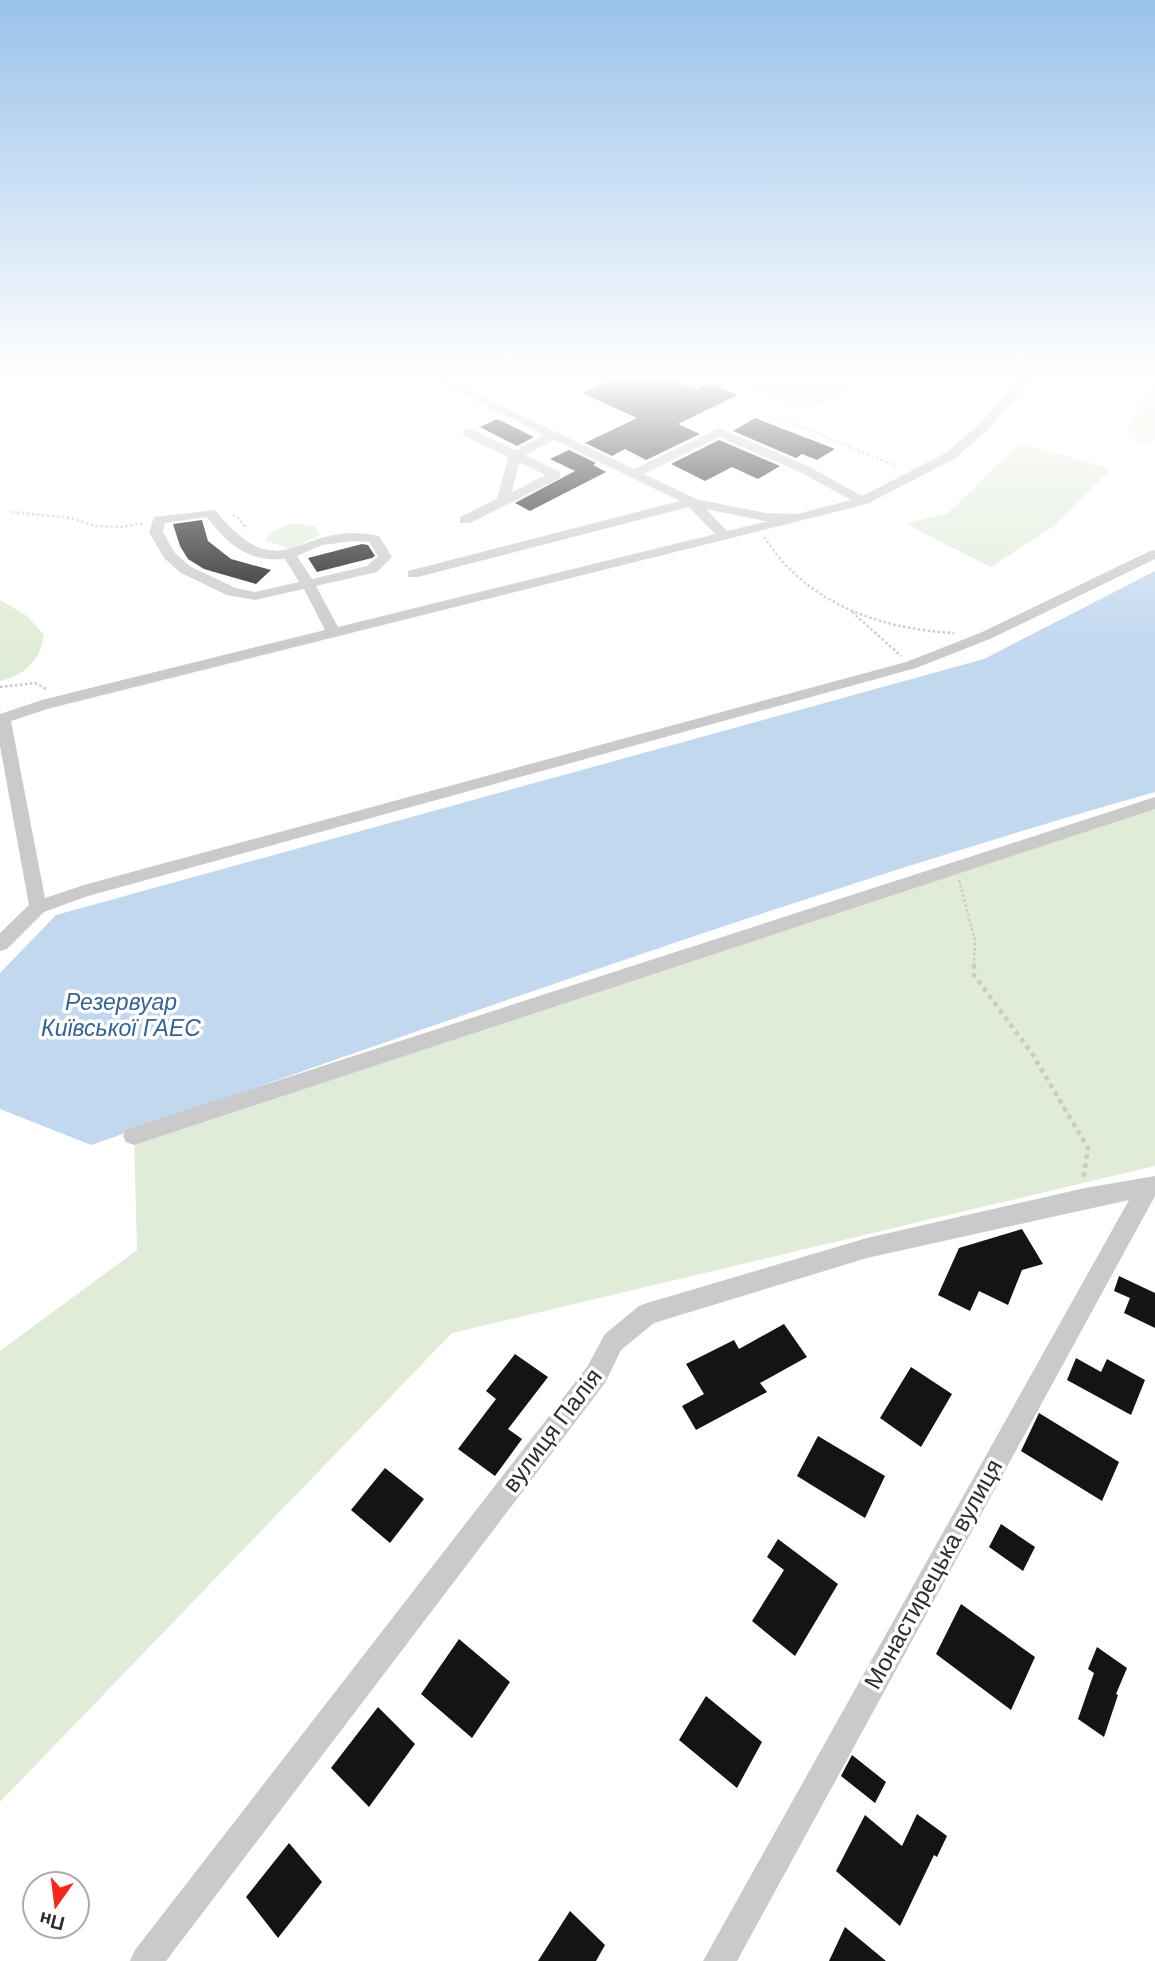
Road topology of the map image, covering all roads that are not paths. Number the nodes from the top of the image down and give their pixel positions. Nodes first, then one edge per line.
1 (512, 467) edge
2 (539, 467) edge
3 (619, 467) edge
4 (649, 467) edge
5 (798, 467) edge
6 (931, 467) edge
7 (634, 474) junction
8 (862, 501) junction
9 (503, 502) junction
10 (692, 502) junction
11 (797, 518) junction
12 (465, 520) dead end
13 (724, 536) junction
14 (1155, 554) edge
15 (289, 555) junction
16 (413, 574) dead end
17 (308, 584) junction
18 (333, 631) junction
19 (2, 719) edge
20 (1155, 803) edge
21 (38, 906) junction
22 (0, 943) edge
23 (134, 1136) dead end
24 (1152, 1186) edge
25 (146, 1961) edge
26 (719, 1961) edge

1 - 9 street
2 - 9 street
3 - 7 street
4 - 7 street
5 - 8 street
6 - 8 street
7 - 10 street
8 - 11 street
9 - 12 street
10 - 11 street
10 - 13 street
10 - 16 street
11 - 13 street
13 - 18 street
14 - 21 street
15 - 17 street
15 - 17 street
15 - 17 street
17 - 18 street
18 - 19 street
19 - 21 street
20 - 23 street
21 - 22 street
24 - 25 street, вулиця Палія
24 - 26 street, Монастирецька вулиця

